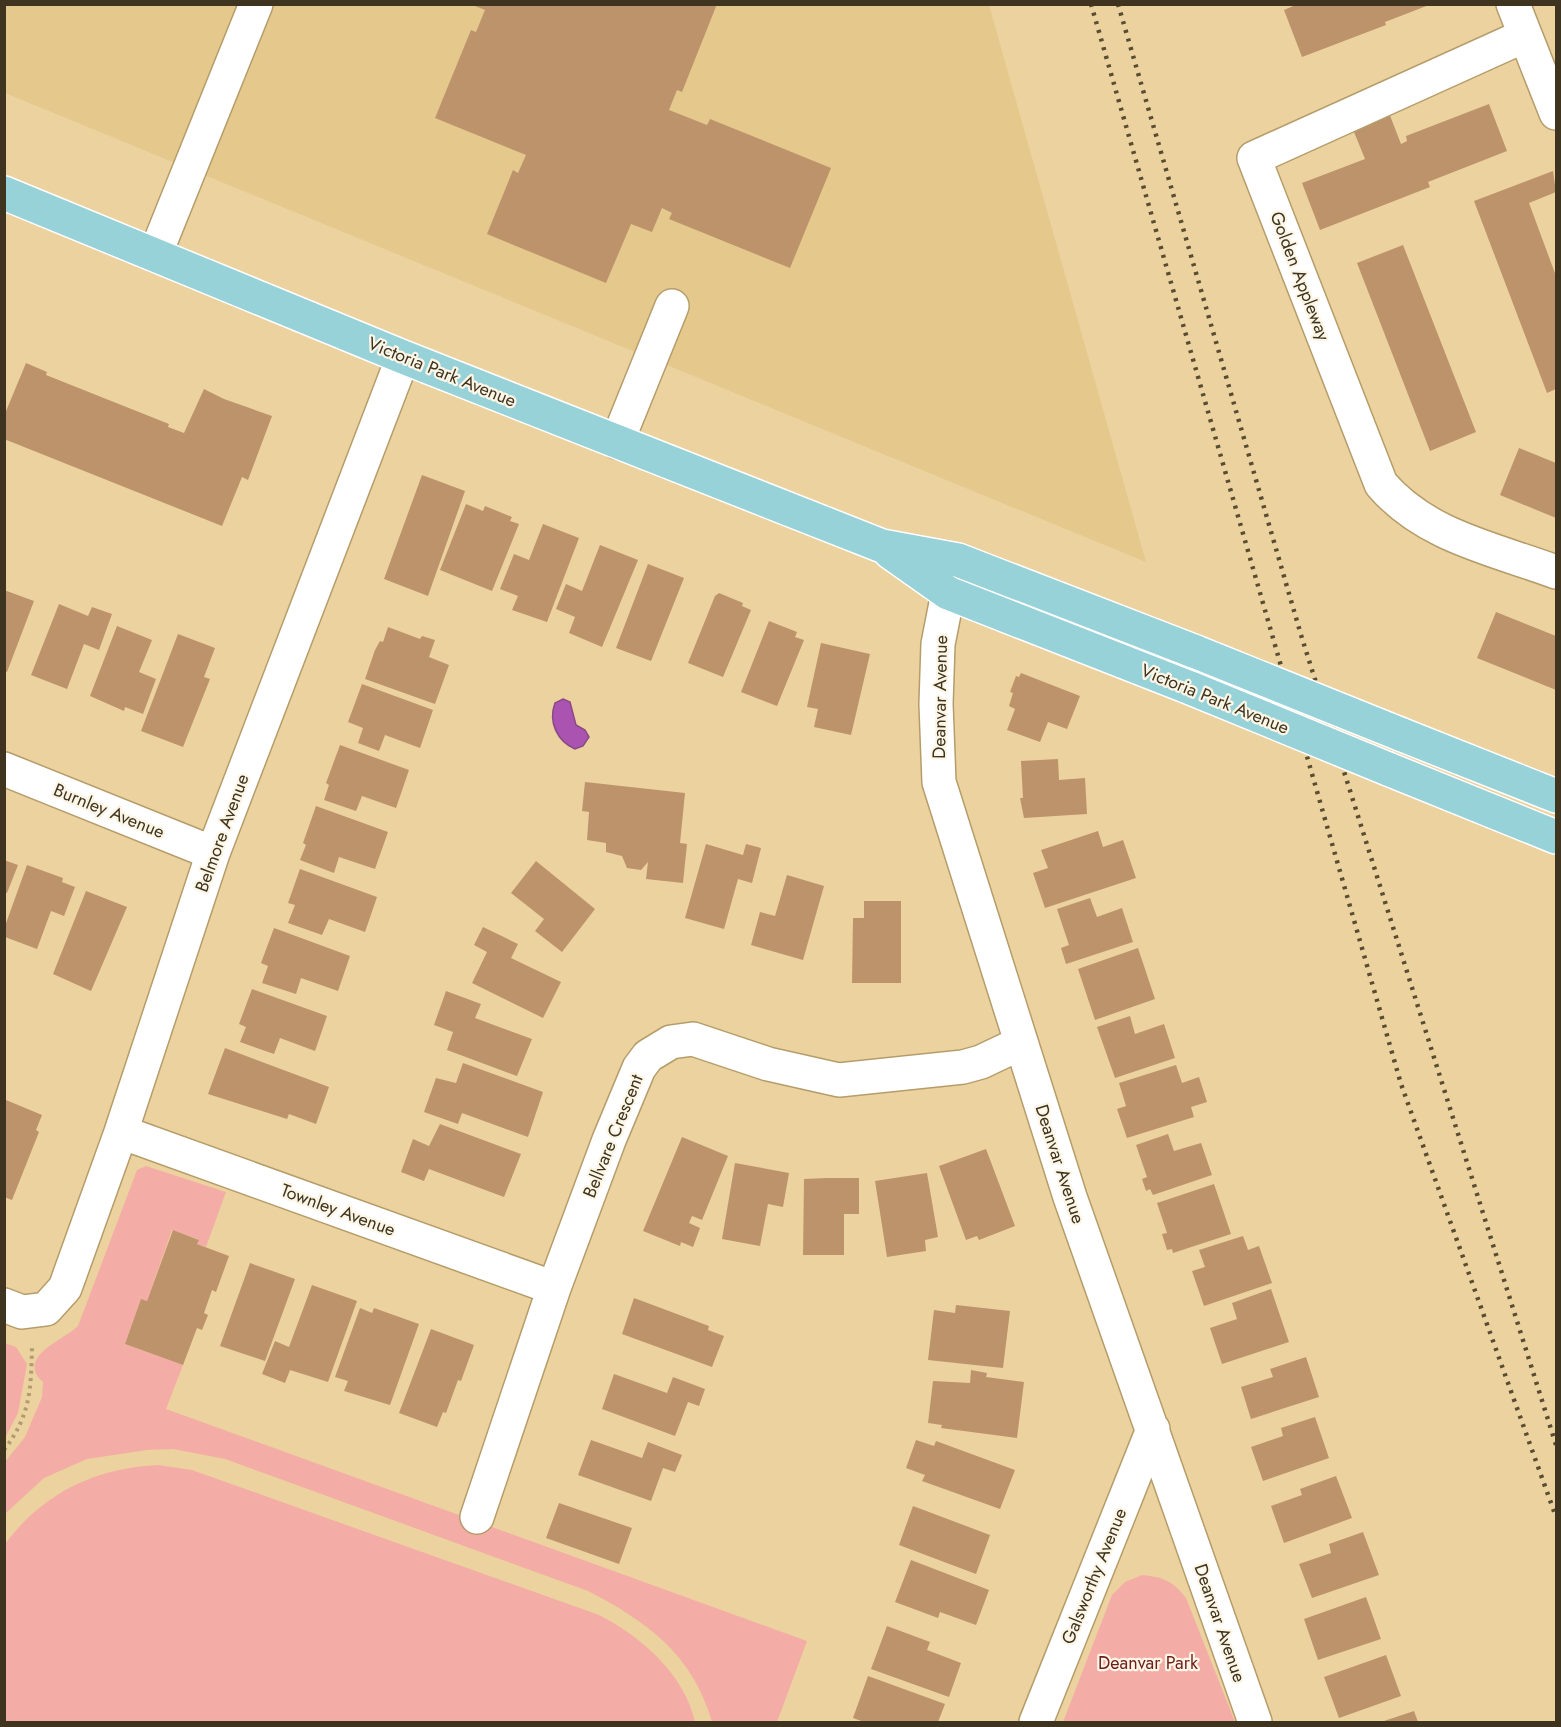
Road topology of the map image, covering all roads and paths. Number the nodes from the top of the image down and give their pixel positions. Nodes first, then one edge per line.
1 (256, 4) edge
2 (1513, 4) edge
3 (1524, 36) junction
4 (1557, 113) edge
5 (4, 193) edge
6 (155, 255) junction
7 (672, 306) dead end
8 (403, 357) junction
9 (617, 442) junction
10 (882, 546) junction
11 (1557, 572) edge
12 (948, 592) junction
13 (4, 769) edge
14 (1557, 796) edge
15 (1557, 837) edge
16 (213, 853) junction
17 (1021, 1043) junction
18 (121, 1132) junction
19 (554, 1288) junction
20 (4, 1305) edge
21 (32, 1346) dead end
22 (1153, 1429) junction
23 (4, 1450) edge
24 (477, 1517) dead end
25 (1036, 1722) edge
26 (1255, 1722) edge

1 - 6 street
2 - 3 street
3 - 4 street
3 - 11 street, Golden Appleway
5 - 6 main road, Victoria Park Avenue
6 - 8 main road, Victoria Park Avenue
7 - 9 street
8 - 9 main road, Victoria Park Avenue
8 - 16 street, Belmore Avenue
9 - 10 main road, Victoria Park Avenue
10 - 12 main road, Victoria Park Avenue
10 - 14 main road, Victoria Park Avenue, bridge
12 - 15 main road, Victoria Park Avenue, bridge
12 - 17 street, Deanvar Avenue
13 - 16 street, Burnley Avenue
16 - 18 street, Belmore Avenue
17 - 19 street, Bellvare Crescent
17 - 22 street, Deanvar Avenue
18 - 19 street, Townley Avenue
18 - 20 street, Belmore Avenue
19 - 24 street, Bellvare Crescent
21 - 23 path
22 - 25 street, Galsworthy Avenue
22 - 26 street, Deanvar Avenue

